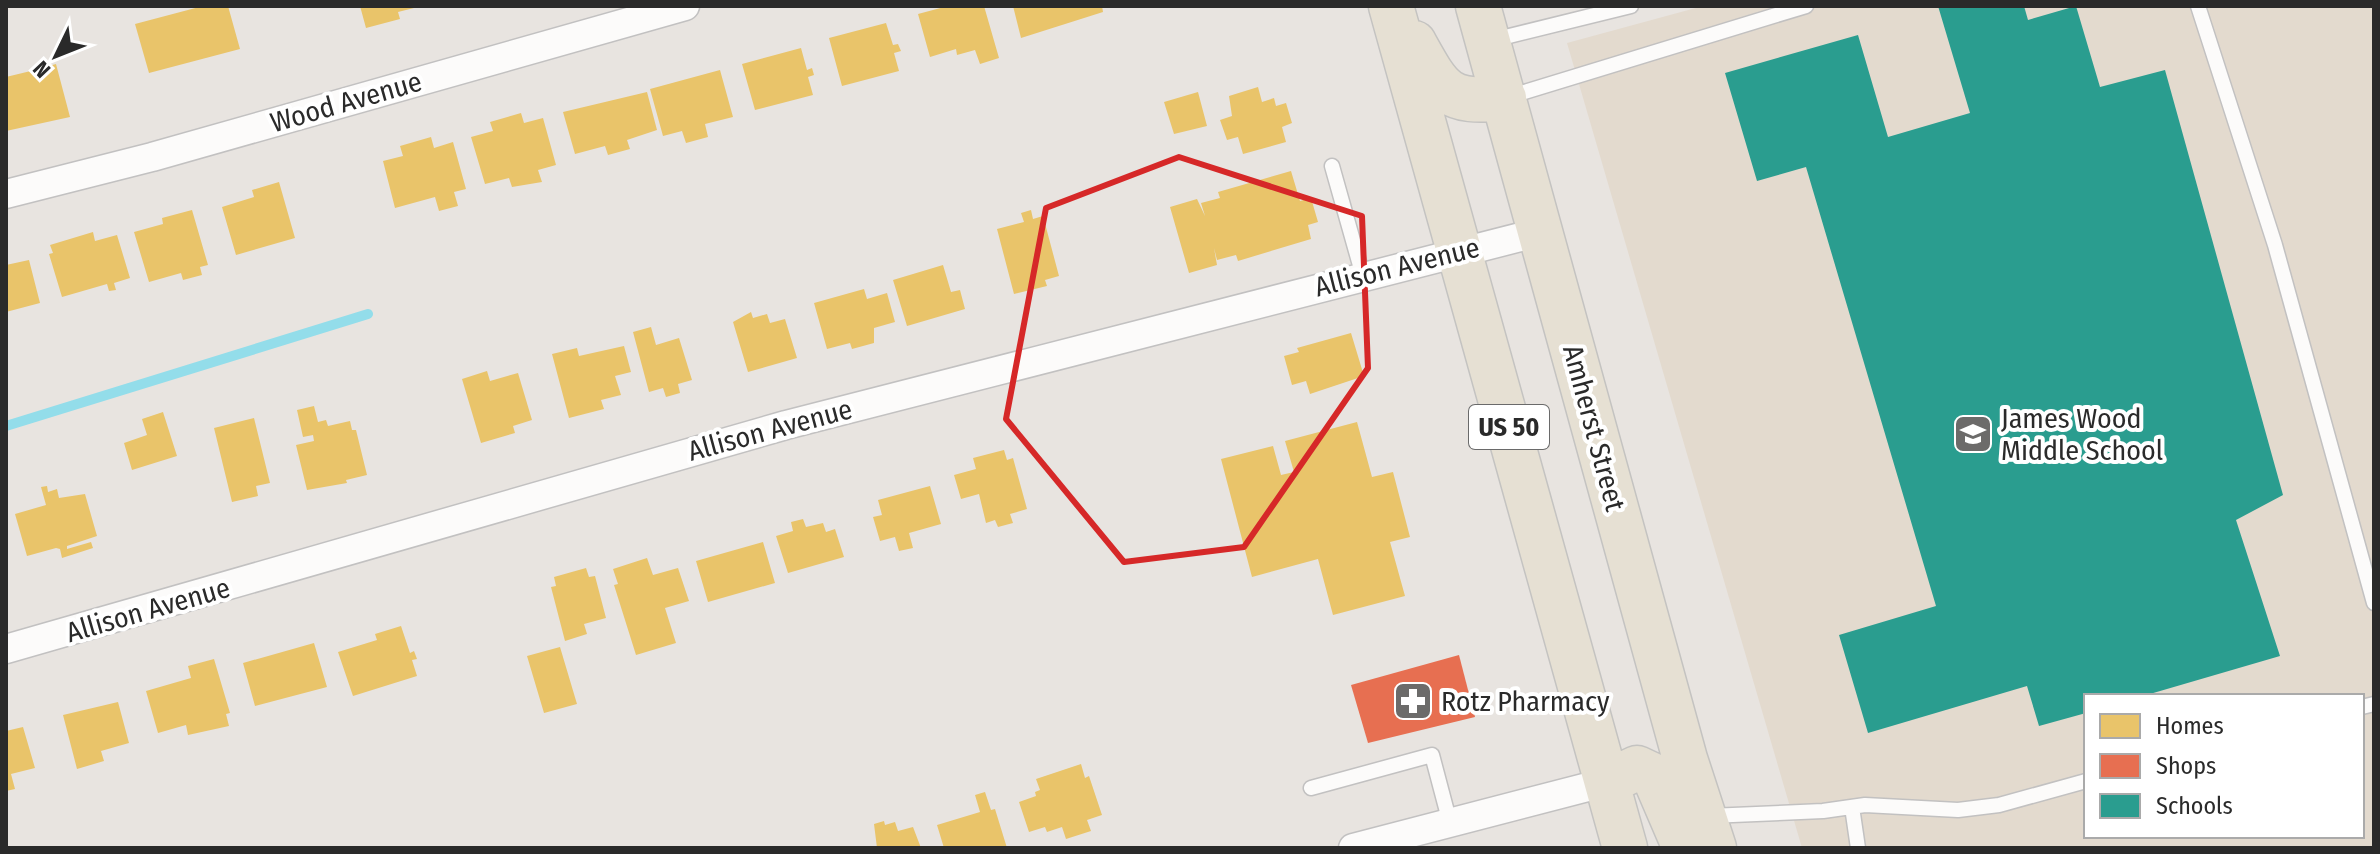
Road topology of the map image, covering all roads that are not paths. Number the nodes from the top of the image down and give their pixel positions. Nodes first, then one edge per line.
1 (685, 6) edge
2 (1392, 6) edge
3 (1631, 6) edge
4 (1806, 6) edge
5 (2198, 6) edge
6 (1483, 24) edge
7 (1504, 98) junction
8 (1332, 166) dead end
9 (6, 194) edge
10 (1540, 232) junction
11 (1460, 251) junction
12 (1363, 276) junction
13 (2372, 584) edge
14 (2374, 603) edge
15 (6, 649) edge
16 (1607, 782) junction
17 (2084, 782) edge
18 (1311, 788) dead end
19 (1852, 807) junction
20 (1450, 823) junction
21 (1701, 837) edge
22 (1353, 848) edge
23 (1625, 848) edge
24 (1858, 848) edge

1 - 9 street, Wood Avenue
2 - 7 main road
2 - 11 main road, US 50
3 - 6 lane
4 - 7 lane
5 - 13 lane
6 - 7 main road, Amherst Street / US 50
7 - 10 main road, Amherst Street / US 50
8 - 12 lane
10 - 11 street, Allison Avenue
10 - 21 main road, Amherst Street / US 50
11 - 12 street, Allison Avenue
11 - 16 main road, US 50
12 - 15 street, Allison Avenue
13 - 14 lane
16 - 20 street
16 - 21 main road
16 - 23 main road, US 50
17 - 19 lane
18 - 20 lane
19 - 21 lane
19 - 24 lane
20 - 22 street

